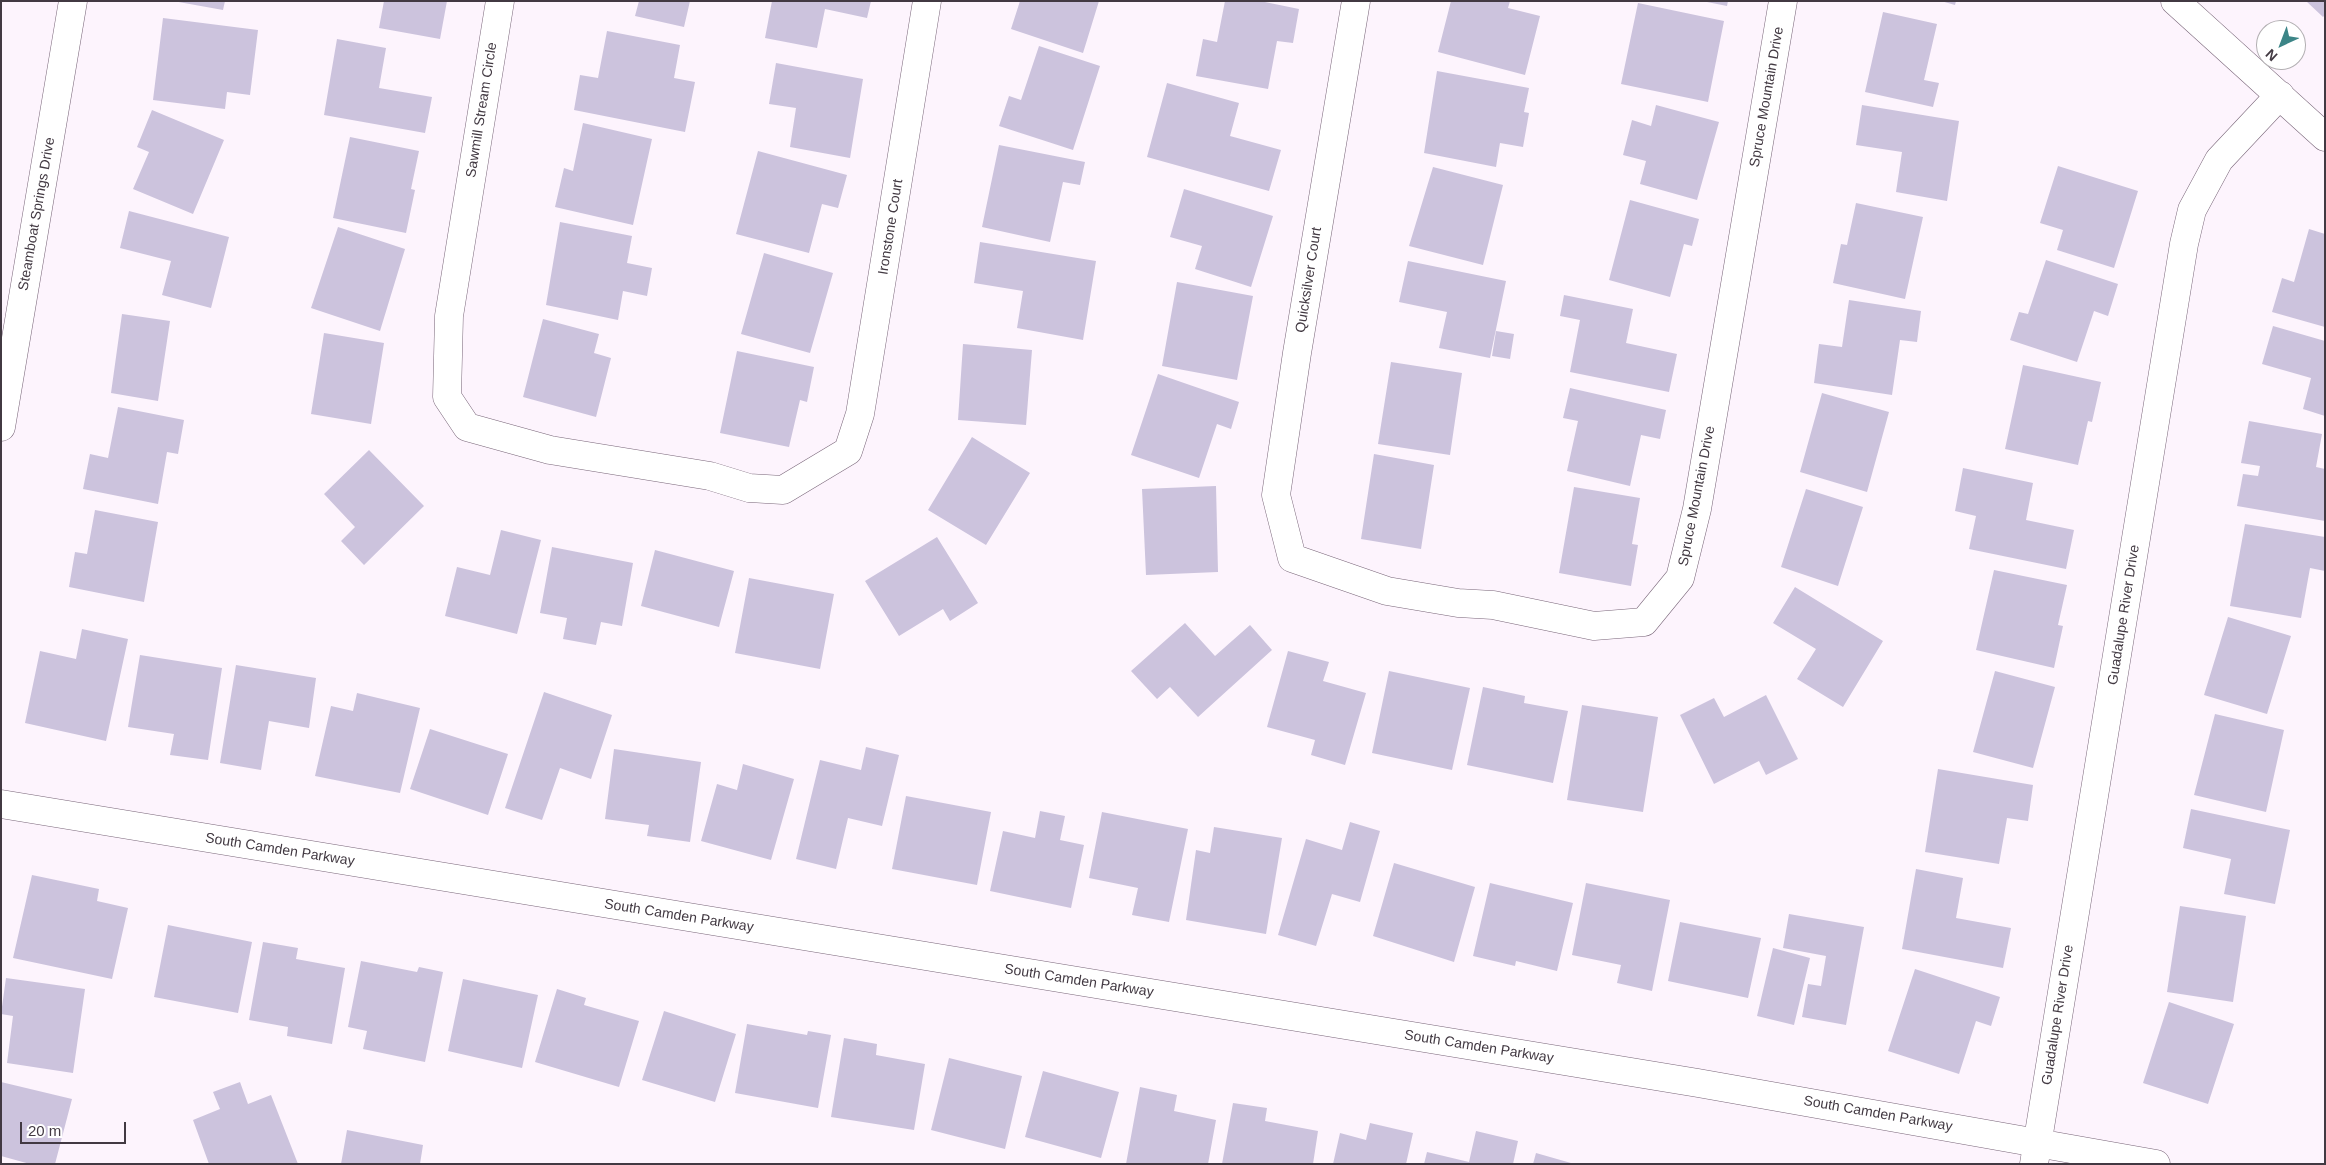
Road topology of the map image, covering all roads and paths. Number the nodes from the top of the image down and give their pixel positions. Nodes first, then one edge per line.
1 (73, 1) edge
2 (500, 1) edge
3 (928, 1) edge
4 (1356, 1) edge
5 (1783, 1) edge
6 (2175, 1) edge
7 (2280, 96) junction
8 (2325, 136) edge
9 (1, 427) edge
10 (848, 452) joint
11 (1292, 558) joint
12 (1, 804) edge
13 (2036, 1153) edge
14 (2156, 1164) edge

1 - 9 street, Steamboat Springs Drive
2 - 10 street, Sawmill Stream Circle
3 - 10 street, Ironstone Court
4 - 11 street, Quicksilver Court
5 - 11 street, Spruce Mountain Drive
6 - 7 street
7 - 8 street
7 - 13 street, Guadalupe River Drive
12 - 13 street, South Camden Parkway
13 - 14 street, South Camden Parkway

